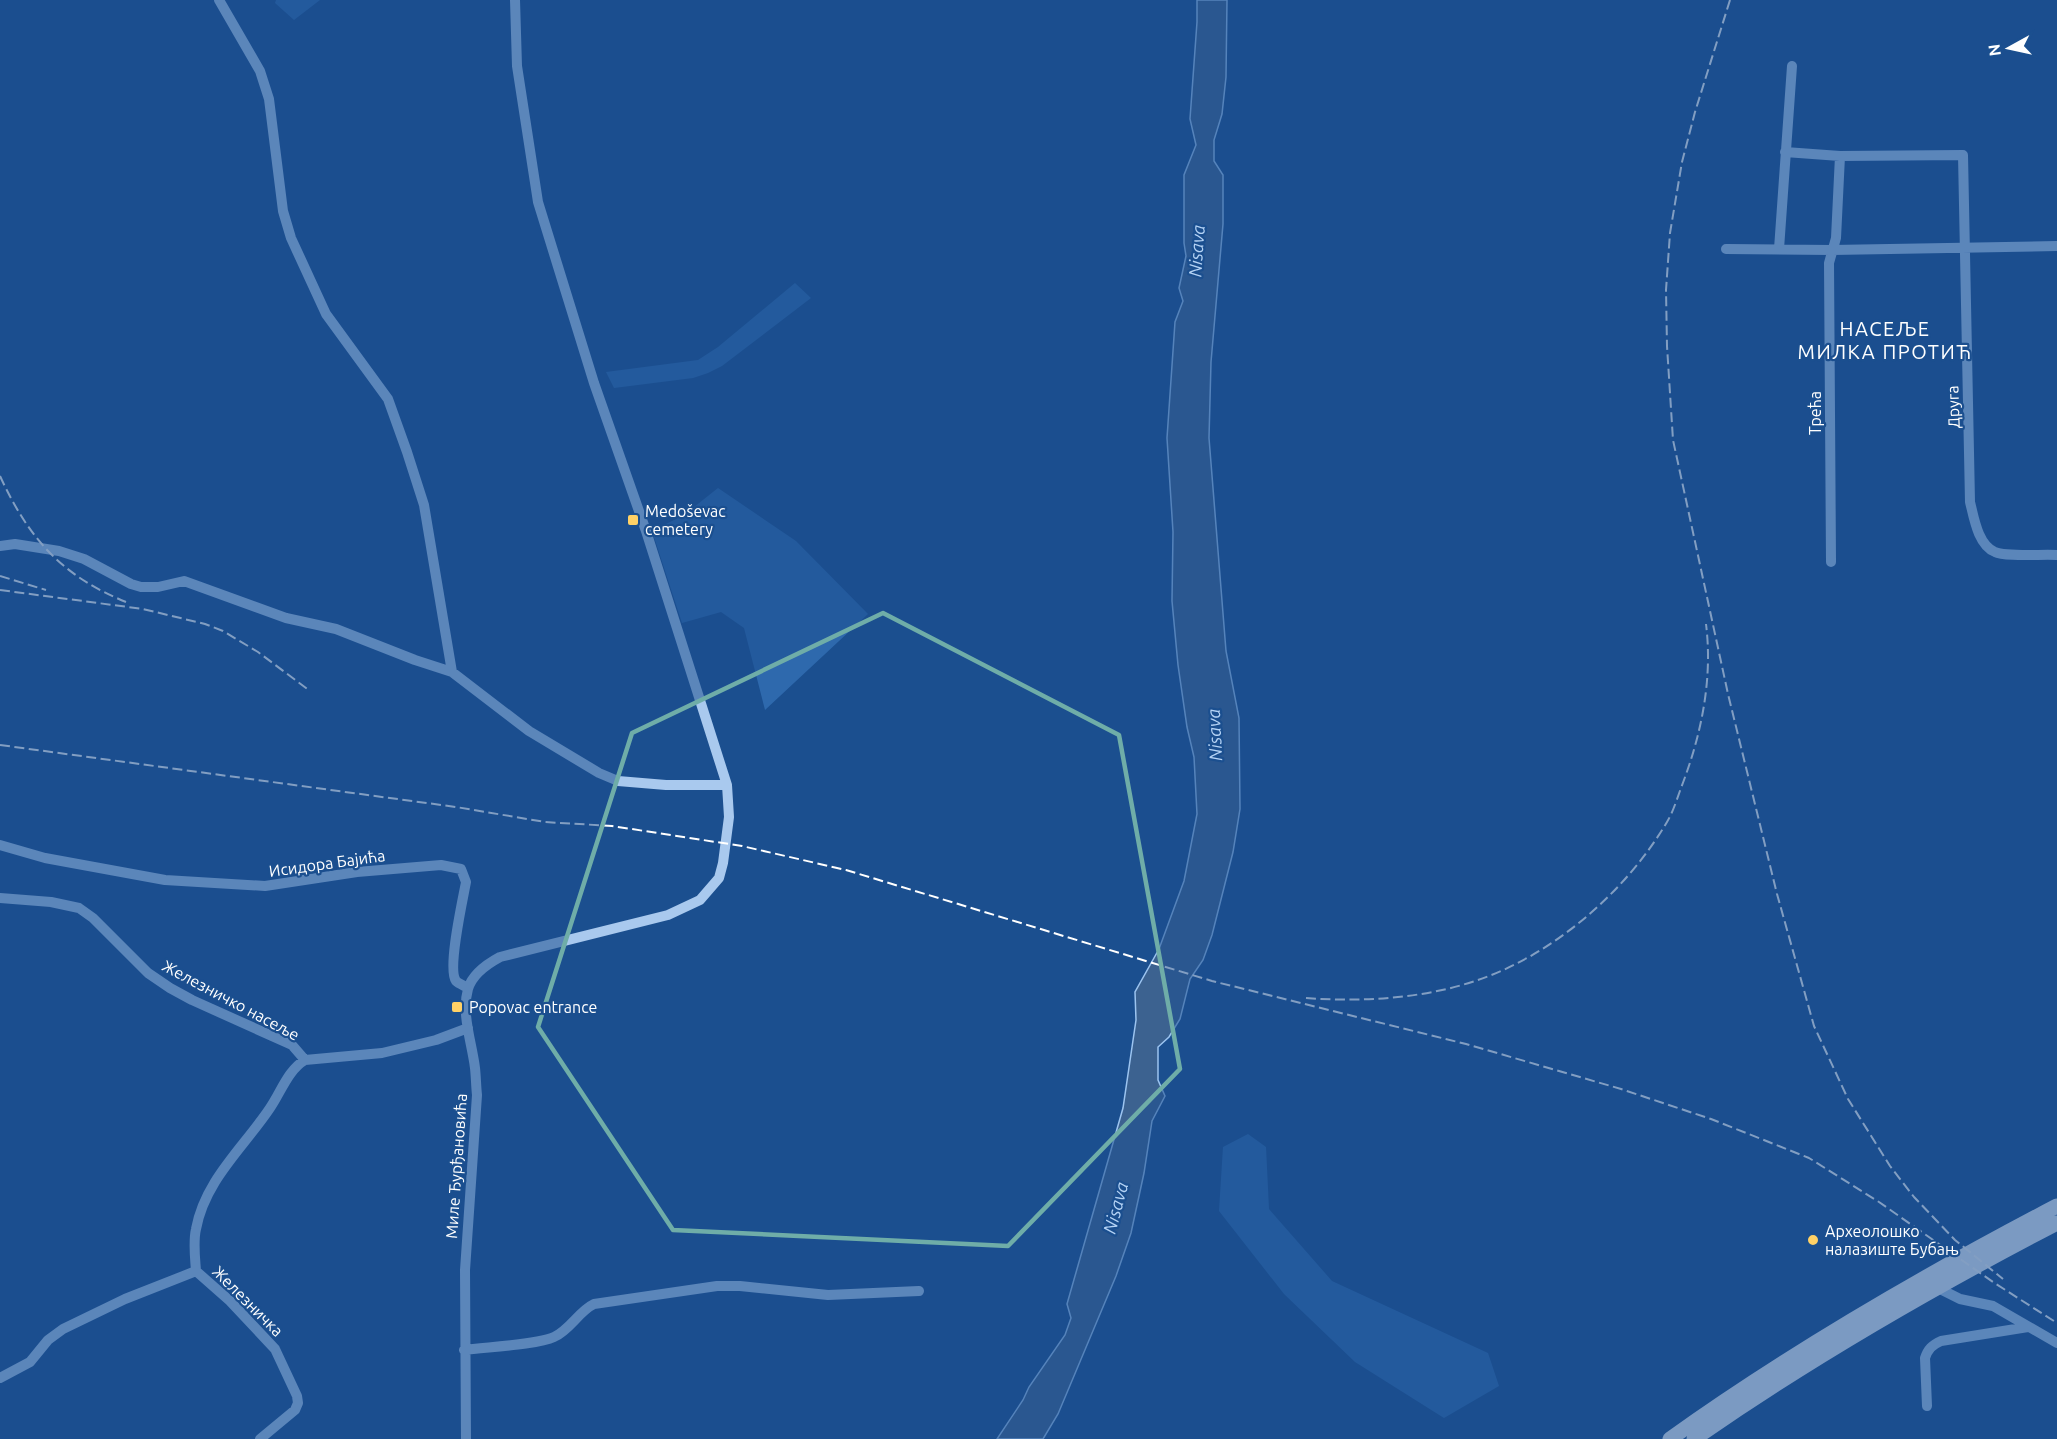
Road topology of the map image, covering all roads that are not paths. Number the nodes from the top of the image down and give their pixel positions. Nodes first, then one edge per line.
1 (219, 0) edge
2 (515, 0) edge
3 (1792, 66) dead end
4 (1785, 152) junction
5 (1840, 156) junction
6 (2057, 246) edge
7 (1964, 248) junction
8 (1726, 249) dead end
9 (1779, 249) junction
10 (1832, 250) junction
11 (0, 546) edge
12 (2057, 555) edge
13 (1831, 562) dead end
14 (452, 672) junction
15 (727, 785) junction
16 (0, 845) edge
17 (0, 898) edge
18 (468, 988) junction
19 (468, 1028) junction
20 (305, 1060) junction
21 (2057, 1206) edge
22 (2057, 1223) edge
23 (196, 1271) junction
24 (1936, 1287) junction
25 (919, 1291) dead end
26 (2028, 1327) junction
27 (2057, 1343) edge
28 (464, 1350) junction
29 (0, 1378) edge
30 (1927, 1406) dead end
31 (260, 1439) edge
32 (466, 1439) edge
33 (1670, 1439) edge
34 (1694, 1439) edge

1 - 14 street
2 - 15 street
3 - 4 street
4 - 5 street
4 - 9 street
5 - 7 street, Друга
5 - 10 street, Трећа
6 - 7 street
7 - 10 street
7 - 12 street, Друга
8 - 9 street
9 - 10 street
10 - 13 street, Трећа
11 - 14 street
14 - 15 street
15 - 18 street
16 - 18 street, Исидора Бајића
17 - 20 street, Железничко насеље
18 - 19 street, Миле Ђурђановића
19 - 20 street, Железничко насеље
19 - 28 street, Миле Ђурђановића
20 - 23 street
21 - 33 main road
22 - 24 main road
23 - 29 street
23 - 31 street, Железничка
24 - 26 street
24 - 34 main road
25 - 28 street
26 - 27 street
26 - 30 street
28 - 32 street, Миле Ђурђановића

